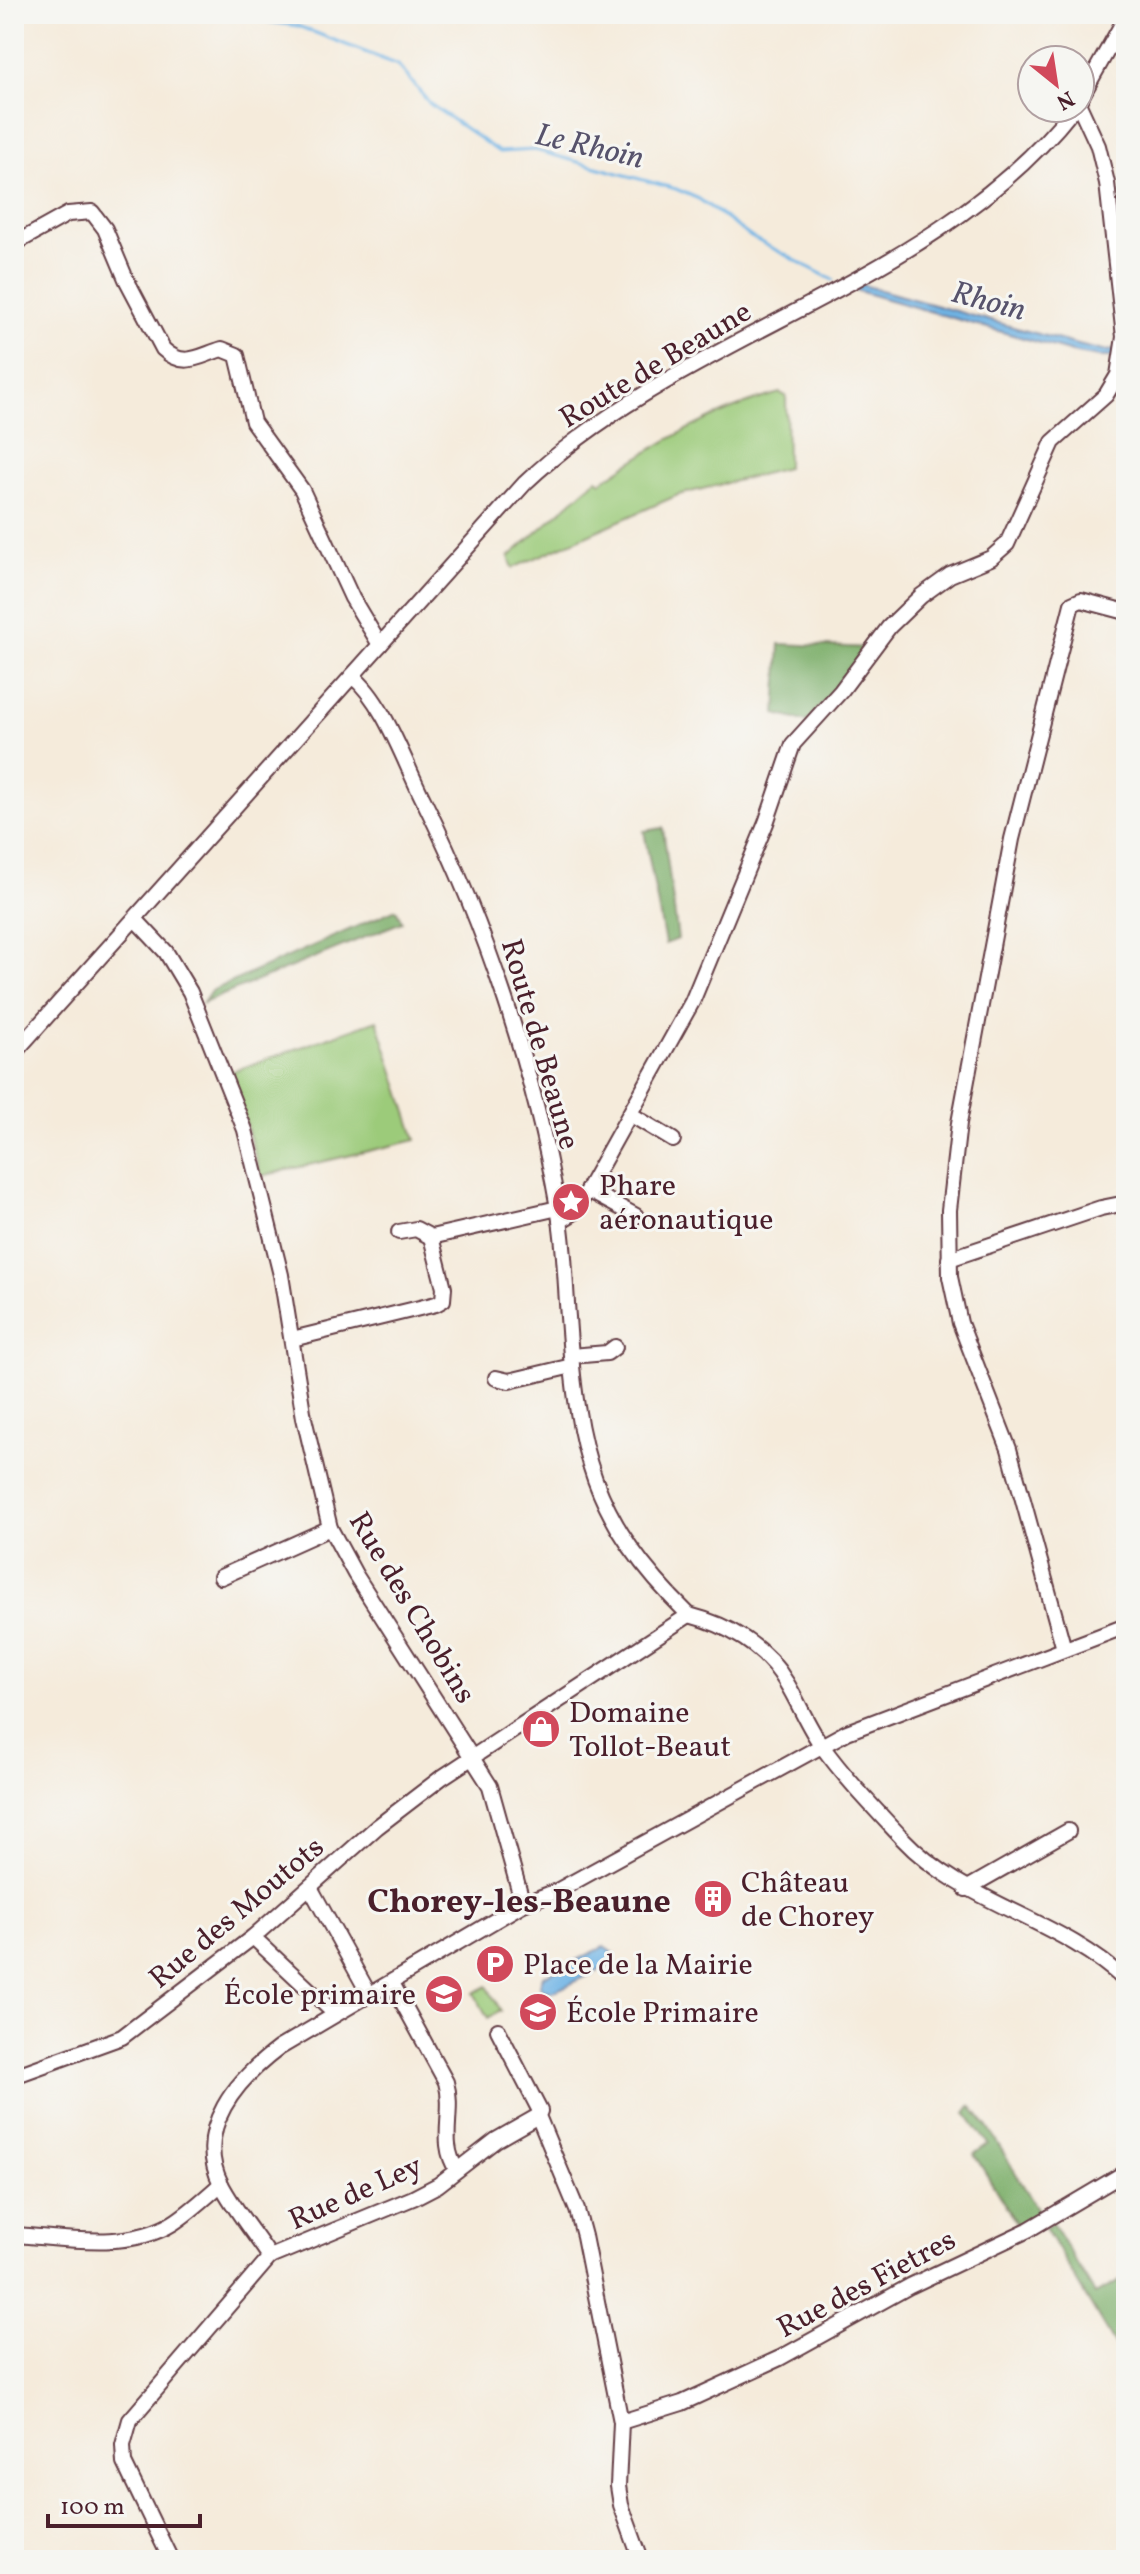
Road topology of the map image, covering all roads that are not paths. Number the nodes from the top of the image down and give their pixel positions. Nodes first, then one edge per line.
1 (1126, 17) edge
2 (1096, 74) edge
3 (1060, 124) edge
4 (1088, 124) edge
5 (14, 244) edge
6 (1126, 612) edge
7 (380, 645) junction
8 (352, 676) junction
9 (135, 919) junction
10 (14, 1053) edge
11 (630, 1114) junction
12 (673, 1140) dead end
13 (588, 1190) junction
14 (1126, 1203) edge
15 (559, 1214) junction
16 (636, 1216) dead end
17 (399, 1232) dead end
18 (431, 1237) junction
19 (949, 1259) junction
20 (292, 1339) junction
21 (615, 1347) dead end
22 (571, 1361) junction
23 (496, 1378) dead end
24 (330, 1528) junction
25 (221, 1577) dead end
26 (689, 1615) junction
27 (1126, 1626) edge
28 (1064, 1649) junction
29 (821, 1745) junction
30 (473, 1756) junction
31 (1068, 1831) dead end
32 (311, 1889) junction
33 (966, 1889) junction
34 (523, 1904) junction
35 (253, 1937) junction
36 (1126, 1981) edge
37 (392, 1983) junction
38 (369, 1994) junction
39 (334, 2013) junction
40 (498, 2030) dead end
41 (14, 2076) edge
42 (538, 2116) junction
43 (457, 2170) junction
44 (1126, 2172) edge
45 (221, 2184) junction
46 (14, 2235) edge
47 (270, 2257) junction
48 (621, 2422) junction
49 (171, 2560) edge
50 (641, 2560) edge

1 - 2 street
3 - 7 street, Route de Beaune
4 - 11 street
5 - 7 street
6 - 19 street
7 - 8 street, Route de Beaune
8 - 9 street, Route de Beaune
8 - 15 street, Route de Beaune
9 - 10 street, Route de Beaune
9 - 20 street, Rue des Chobins
11 - 12 street
11 - 13 street
13 - 15 street
13 - 16 street
14 - 19 street
15 - 18 street
15 - 22 street, Route de Beaune
17 - 18 street
18 - 20 street
19 - 28 street
20 - 24 street, Rue des Chobins
21 - 22 street
22 - 23 street
22 - 26 street, Route de Beaune
24 - 25 street
24 - 30 street, Rue des Chobins
26 - 29 street
26 - 30 street, Rue des Moutots
27 - 28 street
28 - 29 street
29 - 33 street
29 - 34 street
30 - 32 street, Rue des Moutots
30 - 34 street, Rue des Chobins
31 - 33 street
32 - 35 street, Rue des Moutots
32 - 38 street
33 - 36 street
34 - 37 street
35 - 39 street
35 - 41 street, Rue des Moutots
37 - 38 street
37 - 43 street
38 - 39 street
39 - 45 street
40 - 42 street
42 - 43 street, Rue de Ley
42 - 48 street
43 - 47 street, Rue de Ley
44 - 48 street, Rue des Fietres
45 - 46 street
45 - 47 street
47 - 49 street
48 - 50 street

